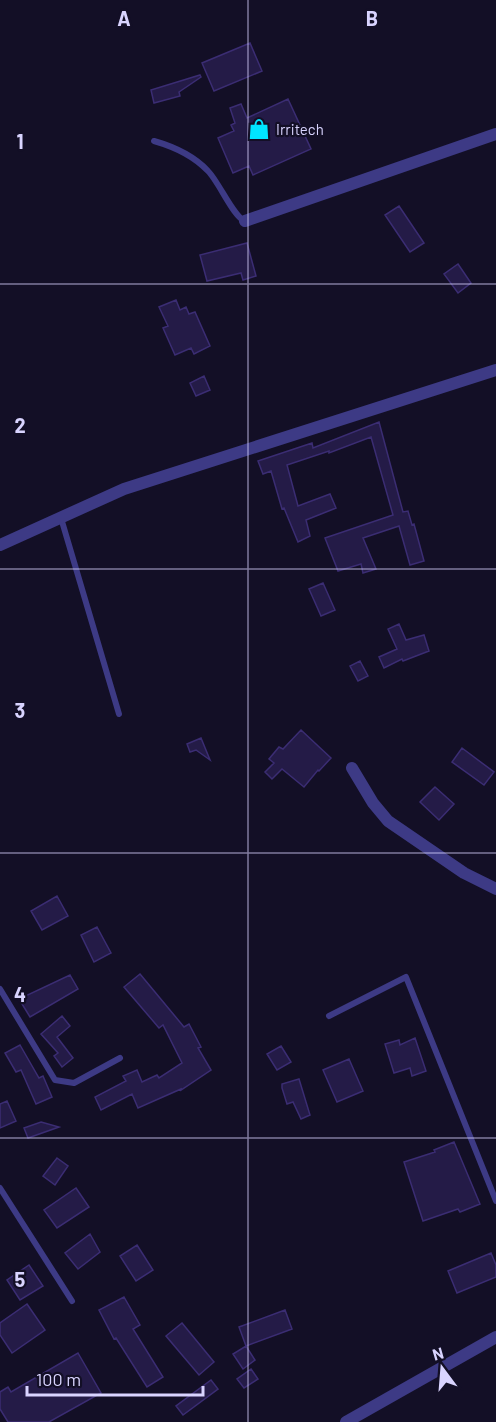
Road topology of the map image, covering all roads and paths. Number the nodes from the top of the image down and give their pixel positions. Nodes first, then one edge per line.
1 (496, 134) edge
2 (154, 141) dead end
3 (245, 220) joint
4 (496, 370) edge
5 (61, 518) junction
6 (0, 545) edge
7 (119, 714) dead end
8 (352, 768) dead end
9 (496, 889) edge
10 (0, 989) edge
11 (329, 1016) dead end
12 (120, 1058) dead end
13 (0, 1188) edge
14 (496, 1201) edge
15 (72, 1301) dead end
16 (496, 1337) edge
17 (346, 1422) edge

1 - 3 street
2 - 3 lane
4 - 5 street
5 - 6 street
5 - 7 lane
8 - 9 street
10 - 12 lane
11 - 14 lane
13 - 15 lane
16 - 17 street

